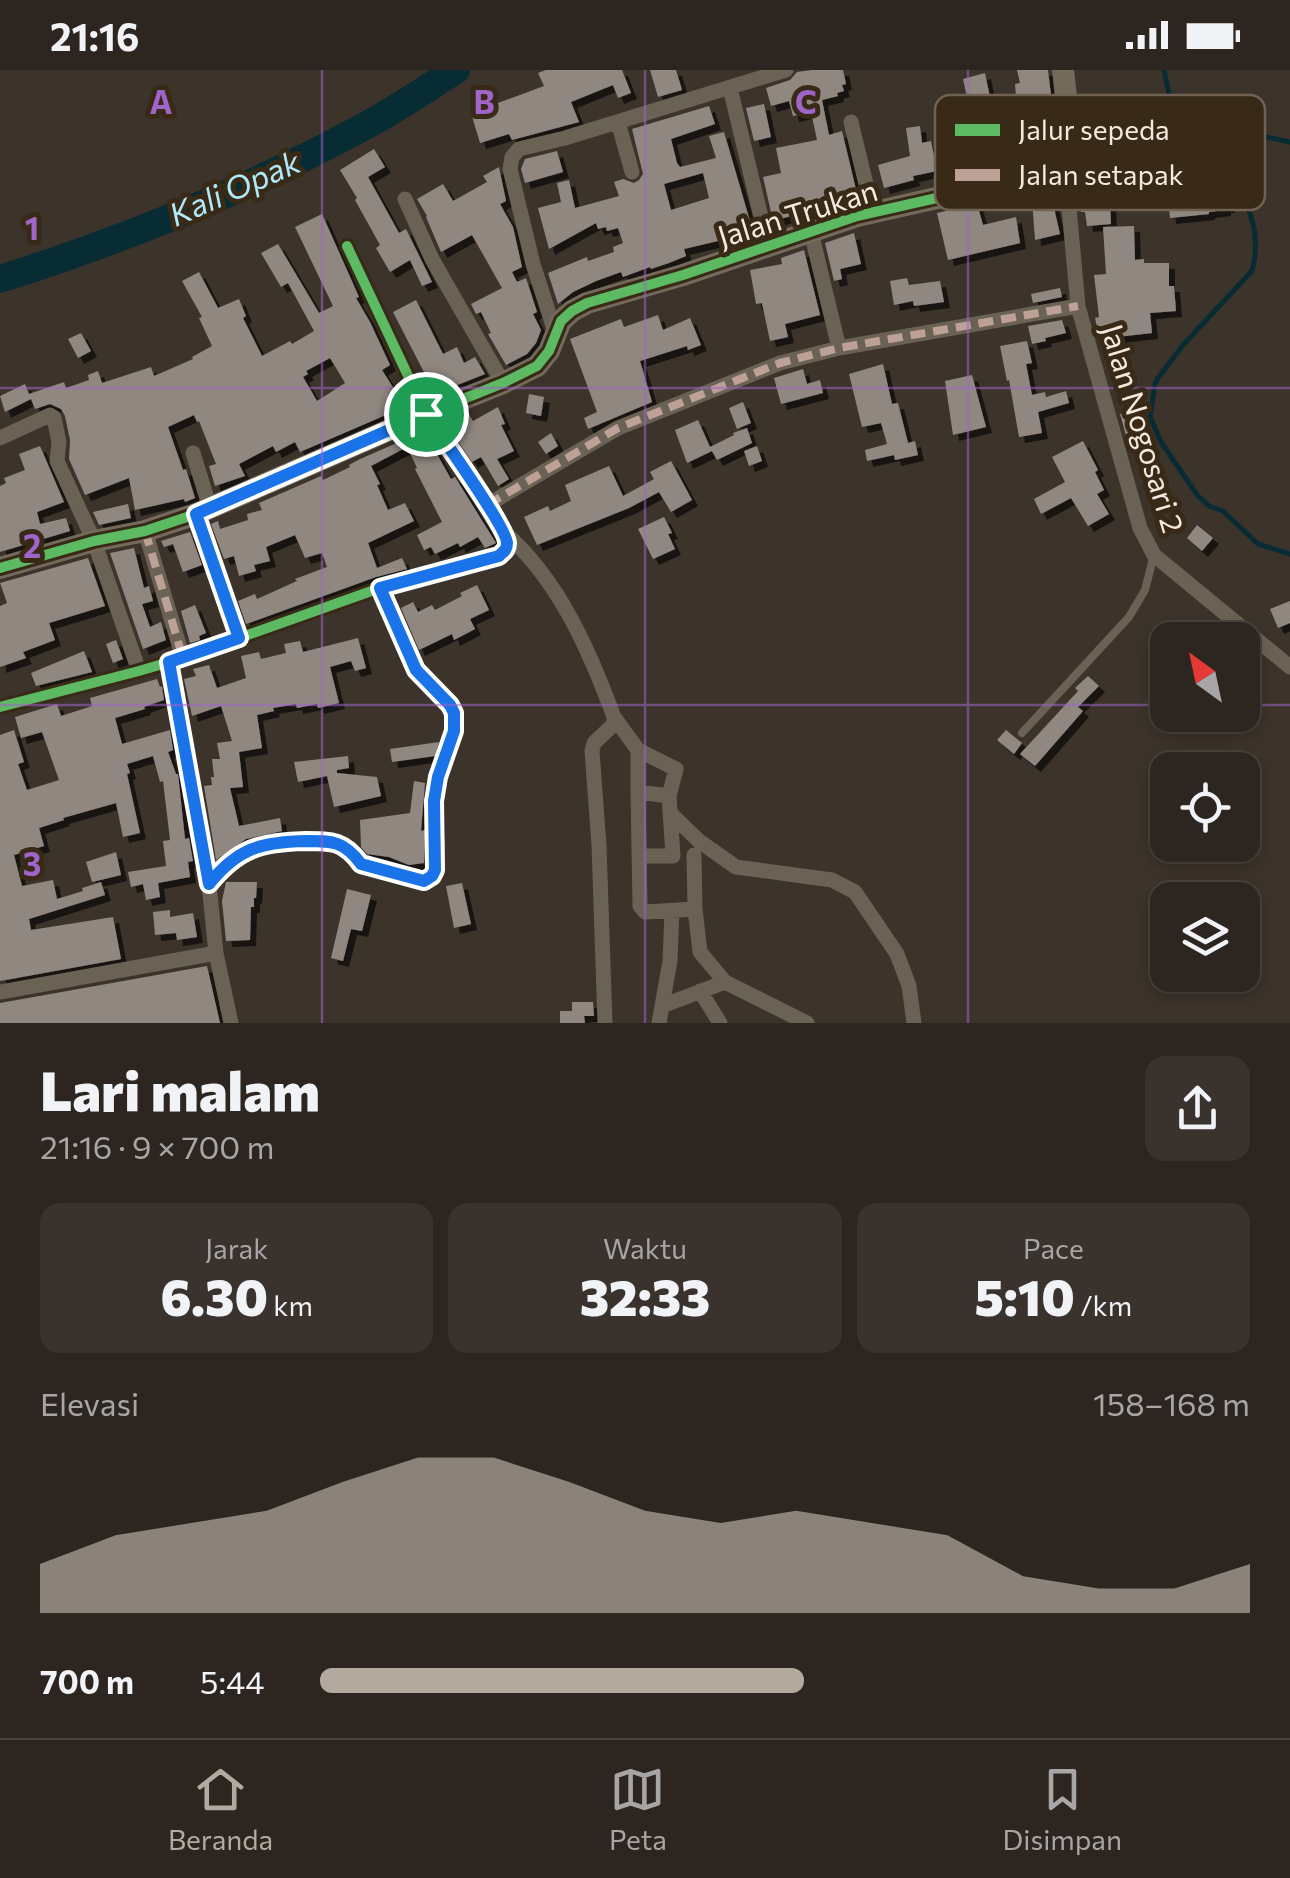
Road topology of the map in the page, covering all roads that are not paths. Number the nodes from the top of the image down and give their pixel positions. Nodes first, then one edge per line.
1 (786, 70) edge
2 (1063, 70) edge
3 (730, 88) junction
4 (1066, 95) edge
5 (618, 122) junction
6 (851, 122) dead end
7 (632, 172) dead end
8 (935, 198) edge
9 (405, 200) dead end
10 (1069, 210) edge
11 (872, 212) junction
12 (811, 232) junction
13 (347, 246) dead end
14 (768, 246) junction
15 (1078, 306) junction
16 (555, 332) junction
17 (838, 348) junction
18 (502, 383) junction
19 (426, 414) junction
20 (0, 438) edge
21 (193, 453) dead end
22 (487, 505) junction
23 (203, 510) junction
24 (501, 529) junction
25 (145, 531) junction
26 (94, 541) junction
27 (1154, 555) junction
28 (0, 568) edge
29 (380, 588) junction
30 (239, 638) junction
31 (176, 660) junction
32 (1290, 667) edge
33 (139, 672) junction
34 (0, 706) edge
35 (614, 717) junction
36 (1022, 733) dead end
37 (638, 750) junction
38 (638, 792) junction
39 (669, 796) junction
40 (670, 814) junction
41 (716, 853) junction
42 (694, 854) junction
43 (640, 856) junction
44 (673, 856) junction
45 (209, 884) junction
46 (695, 909) junction
47 (672, 911) junction
48 (216, 953) junction
49 (725, 982) junction
50 (0, 992) edge
51 (700, 992) junction
52 (661, 1015) edge
53 (231, 1023) edge
54 (605, 1023) edge
55 (720, 1023) edge
56 (808, 1023) edge
57 (914, 1023) edge

1 - 3 street
2 - 4 street
3 - 5 street
3 - 14 street
5 - 7 street
5 - 16 street
6 - 11 street
8 - 11 street, Jalan Trukan
9 - 18 street
10 - 15 street, Jalan Nogosari 2
11 - 12 street, Jalan Trukan
12 - 14 street, Jalan Trukan
12 - 17 street
13 - 19 street
14 - 16 street, Jalan Trukan
15 - 17 street
15 - 27 street, Jalan Nogosari 2
16 - 18 street
17 - 22 street
18 - 19 street
19 - 22 street
19 - 23 street
20 - 26 street
21 - 23 street
22 - 24 street
23 - 25 street
23 - 30 street
24 - 29 street
24 - 35 street
25 - 26 street
25 - 31 street
26 - 28 street
26 - 33 street
27 - 32 street, Jalan Nogosari 2
27 - 36 lane
29 - 30 street
29 - 45 street
30 - 31 street
31 - 33 street
31 - 45 street
33 - 34 street
35 - 37 street
35 - 54 street
37 - 38 street
37 - 39 street
38 - 39 street
38 - 43 street
39 - 40 street
40 - 41 street
40 - 44 street
41 - 42 street
41 - 57 street
42 - 44 street
42 - 46 street
43 - 44 street
43 - 47 street
45 - 48 street
46 - 47 street
46 - 49 street
47 - 52 street
48 - 50 street
48 - 53 street
49 - 51 street
49 - 56 street
51 - 52 street
51 - 55 street

